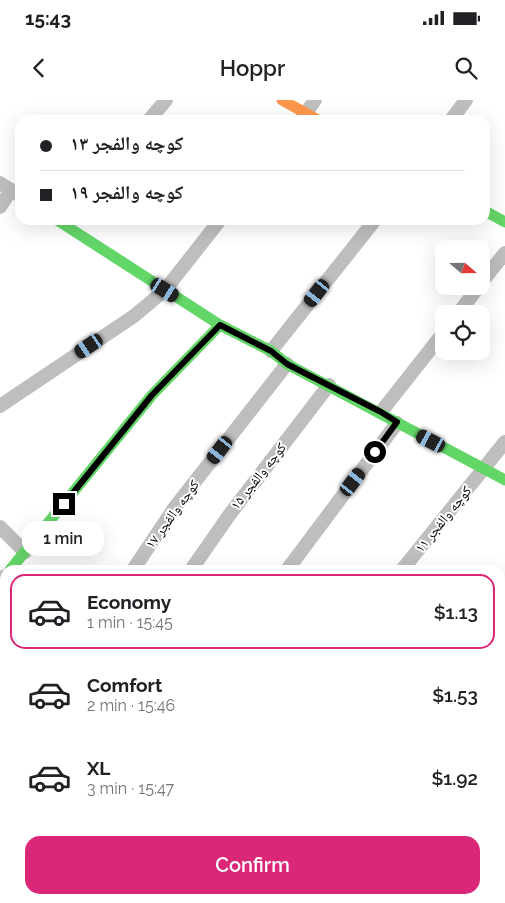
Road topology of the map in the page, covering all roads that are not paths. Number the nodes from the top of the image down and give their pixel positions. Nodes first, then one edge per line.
1 (166, 100) edge
2 (282, 100) edge
3 (315, 100) edge
4 (466, 100) edge
5 (153, 115) edge
6 (304, 115) edge
7 (309, 115) edge
8 (455, 115) edge
9 (10, 190) edge
10 (0, 207) edge
11 (490, 214) edge
12 (505, 222) edge
13 (68, 225) edge
14 (216, 225) edge
15 (371, 225) edge
16 (505, 253) edge
17 (490, 272) edge
18 (165, 290) junction
19 (220, 325) junction
20 (435, 343) edge
21 (271, 351) junction
22 (287, 364) junction
23 (329, 385) junction
24 (0, 406) edge
25 (381, 412) junction
26 (397, 422) junction
27 (505, 442) edge
28 (483, 468) junction
29 (505, 480) edge
30 (0, 527) edge
31 (25, 552) junction
32 (14, 565) edge
33 (136, 565) edge
34 (194, 565) edge
35 (291, 565) edge
36 (406, 565) edge

1 - 5 street
2 - 6 street
3 - 7 street
4 - 8 street
9 - 10 street
11 - 12 street
13 - 18 street
14 - 18 street
15 - 21 street
16 - 17 street
18 - 19 street
18 - 24 street
19 - 21 street
19 - 31 street
20 - 25 street
21 - 22 street
22 - 23 street
22 - 33 street, کوچه والفجر ۱۷
23 - 25 street
23 - 34 street, کوچه والفجر ۱۵
25 - 26 street
26 - 28 street
26 - 35 street
27 - 28 street, کوچه والفجر ۱۱
28 - 29 street
28 - 36 street, کوچه والفجر ۱۱
30 - 31 street
31 - 32 street

